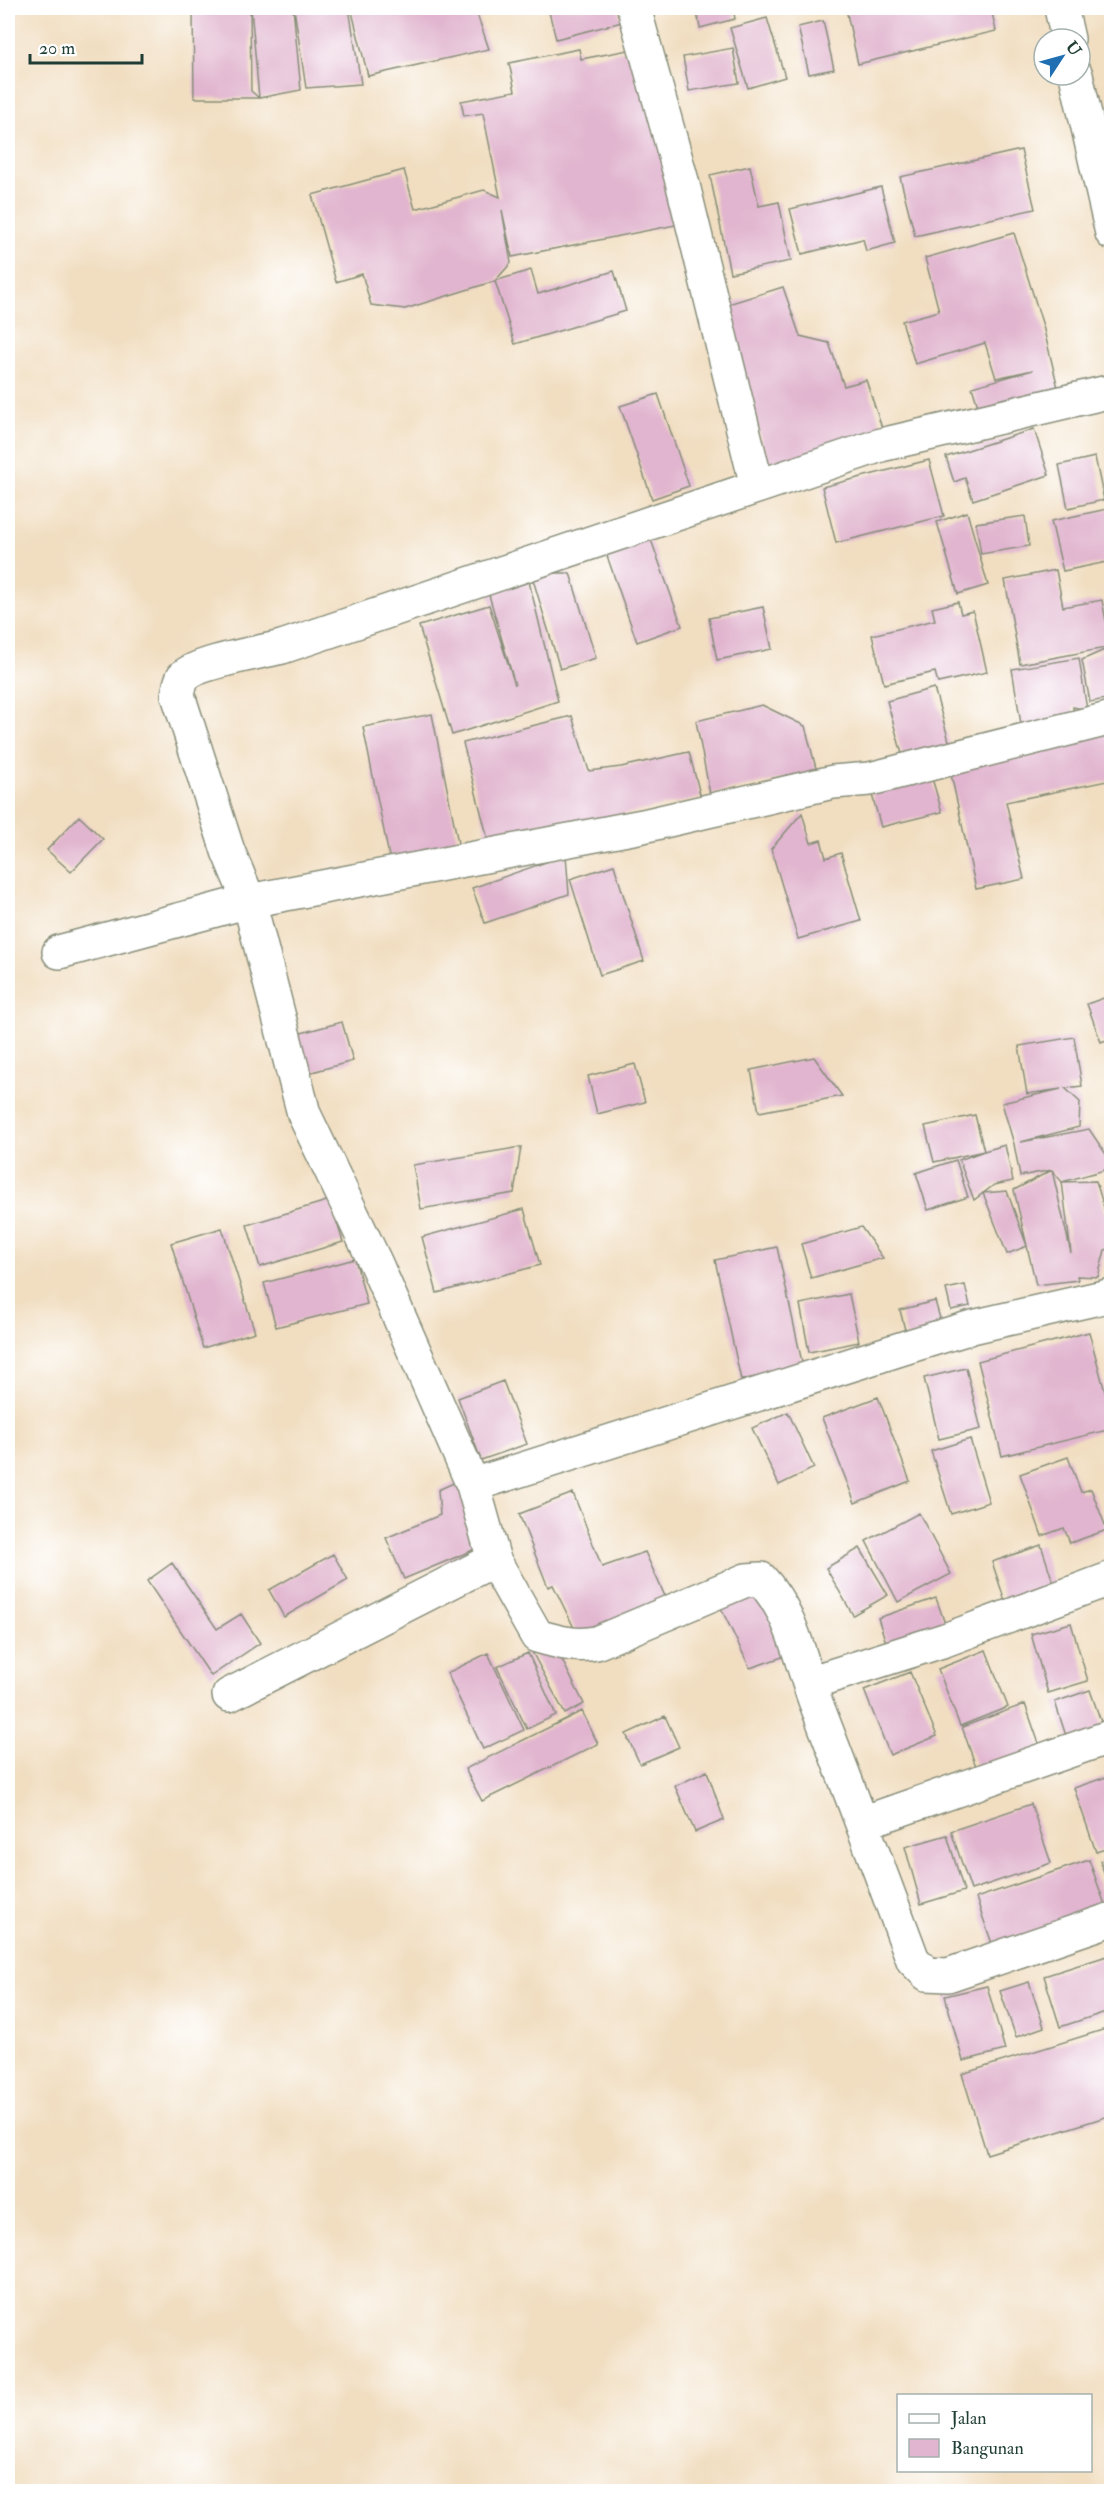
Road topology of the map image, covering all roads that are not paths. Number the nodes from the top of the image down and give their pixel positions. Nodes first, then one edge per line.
1 (634, 8) edge
2 (1061, 8) edge
3 (1065, 27) edge
4 (1079, 87) edge
5 (1112, 233) edge
6 (1112, 391) edge
7 (757, 486) junction
8 (1112, 718) edge
9 (249, 901) junction
10 (59, 952) dead end
11 (1112, 1295) edge
12 (473, 1485) junction
13 (494, 1560) junction
14 (1112, 1578) edge
15 (809, 1683) junction
16 (229, 1695) dead end
17 (1112, 1736) edge
18 (862, 1823) junction
19 (1112, 1919) edge

1 - 7 street
2 - 3 street
4 - 5 street
6 - 7 street
7 - 9 street
8 - 9 street
9 - 10 street
9 - 12 street
11 - 12 street
12 - 13 street
13 - 15 street
13 - 16 street
14 - 15 street
15 - 18 street
17 - 18 street
18 - 19 street

